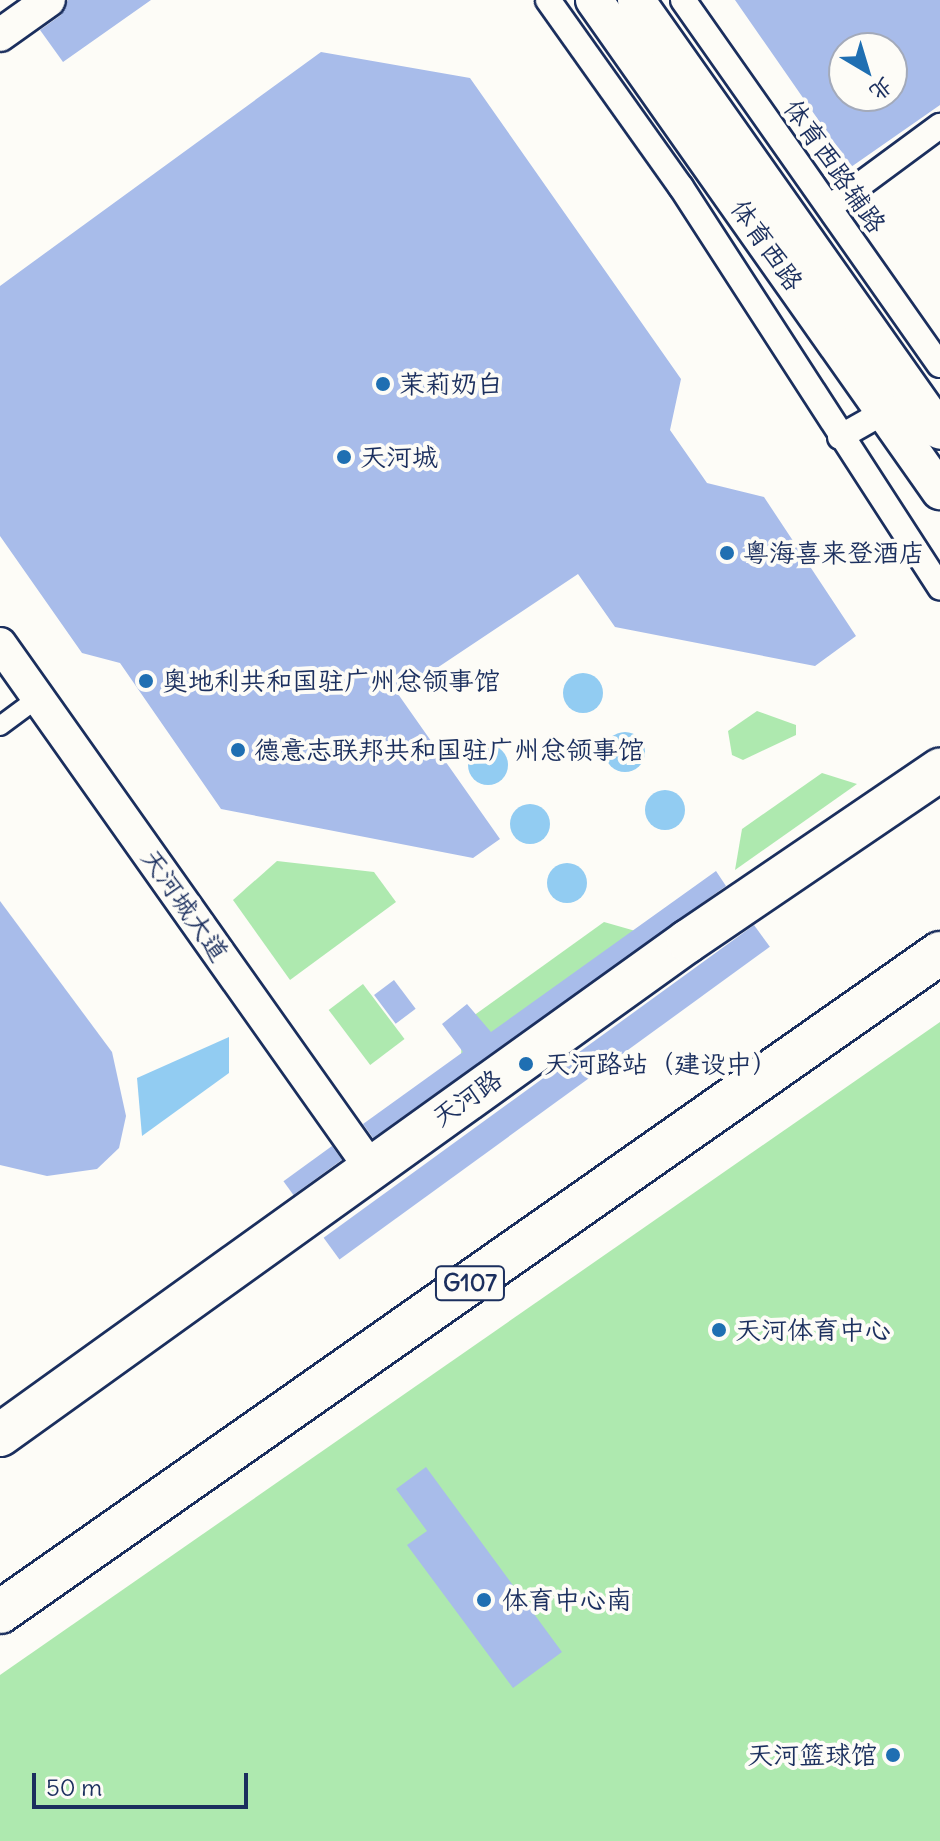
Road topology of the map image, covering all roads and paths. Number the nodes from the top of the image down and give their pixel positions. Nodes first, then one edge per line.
1 (49, 0) edge
2 (548, 0) edge
3 (594, 0) edge
4 (636, 0) edge
5 (683, 0) edge
6 (0, 35) edge
7 (940, 126) edge
8 (830, 207) junction
9 (940, 365) edge
10 (886, 411) junction
11 (940, 431) edge
12 (840, 437) junction
13 (940, 491) edge
14 (940, 587) edge
15 (0, 644) edge
16 (38, 698) junction
17 (0, 726) edge
18 (940, 770) edge
19 (940, 953) edge
20 (370, 1167) junction
21 (0, 1435) edge
22 (0, 1612) edge

1 - 6 street
2 - 12 street
3 - 10 main road, 体育西路
4 - 11 main road, 体育西路
5 - 8 street, 体育西路辅路
7 - 8 street
8 - 9 street, 体育西路辅路
10 - 12 street
10 - 13 main road, 体育西路
12 - 14 street
15 - 16 street, 天河城大道
16 - 17 street
16 - 20 street, 天河城大道
18 - 20 highway, 天河路
19 - 22 highway, G107
20 - 21 highway, 天河路

